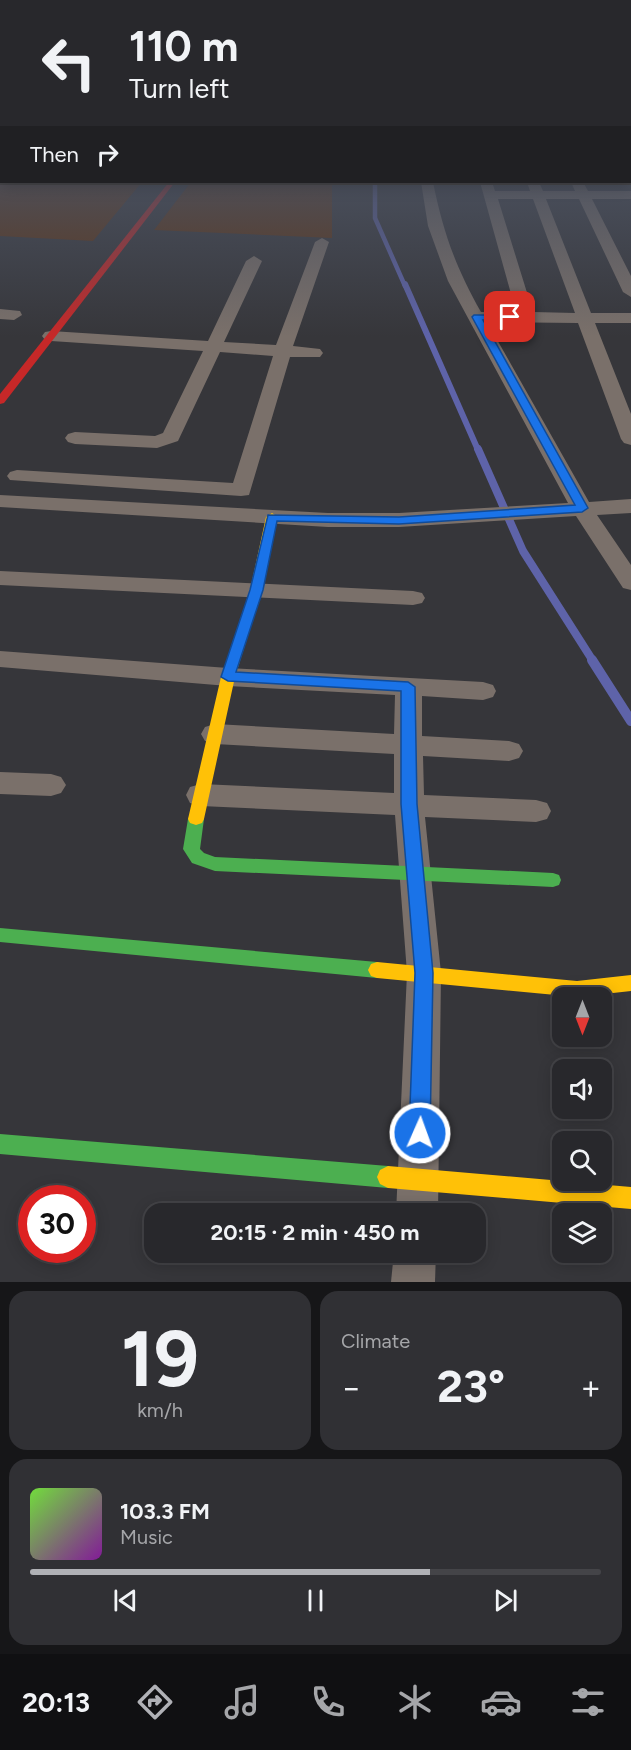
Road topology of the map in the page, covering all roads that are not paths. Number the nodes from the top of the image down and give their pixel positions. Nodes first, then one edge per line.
1 (144, 218) edge
2 (434, 218) edge
3 (497, 218) edge
4 (546, 218) edge
5 (595, 218) edge
6 (322, 242) dead end
7 (254, 261) dead end
8 (631, 292) edge
9 (477, 317) junction
10 (526, 318) junction
11 (585, 318) junction
12 (631, 318) edge
13 (51, 336) junction
14 (213, 347) junction
15 (283, 351) junction
16 (314, 353) dead end
17 (0, 401) edge
18 (75, 438) dead end
19 (631, 439) edge
20 (17, 476) dead end
21 (240, 490) junction
22 (0, 501) edge
23 (631, 506) edge
24 (582, 508) junction
25 (234, 515) junction
26 (272, 518) junction
27 (608, 550) junction
28 (631, 550) edge
29 (0, 578) edge
30 (631, 583) edge
31 (256, 590) junction
32 (413, 598) dead end
33 (0, 659) edge
34 (228, 677) junction
35 (408, 687) junction
36 (483, 691) dead end
37 (215, 734) junction
38 (407, 744) junction
39 (509, 751) dead end
40 (0, 783) edge
41 (51, 785) dead end
42 (201, 795) junction
43 (409, 804) junction
44 (536, 811) dead end
45 (416, 874) junction
46 (553, 880) dead end
47 (0, 935) edge
48 (424, 973) junction
49 (631, 983) edge
50 (0, 1144) edge
51 (419, 1178) junction
52 (631, 1198) edge
53 (418, 1203) edge
54 (414, 1263) edge
55 (413, 1282) edge

1 - 13 street
2 - 9 street
3 - 10 street
4 - 11 street
5 - 8 street
6 - 15 street
7 - 14 street
9 - 10 street
9 - 24 street
10 - 11 street
11 - 12 street
11 - 19 street
13 - 14 street
13 - 17 street
14 - 15 street
14 - 18 street
15 - 16 street
15 - 21 street
20 - 21 street
21 - 25 street
22 - 25 street
23 - 24 street
24 - 26 street
24 - 27 street
25 - 26 street
26 - 31 street
27 - 28 street
27 - 30 street
29 - 31 street
31 - 32 street
31 - 34 street
33 - 34 street
34 - 35 street
34 - 37 street
35 - 36 street
35 - 38 street
37 - 38 street
37 - 42 street
38 - 39 street
38 - 43 street
40 - 41 street
42 - 43 street
42 - 45 street
43 - 44 street
43 - 45 street
45 - 46 street
45 - 48 street
47 - 48 street
48 - 49 street
48 - 51 street
50 - 51 street
51 - 52 street
51 - 53 street
54 - 55 street

